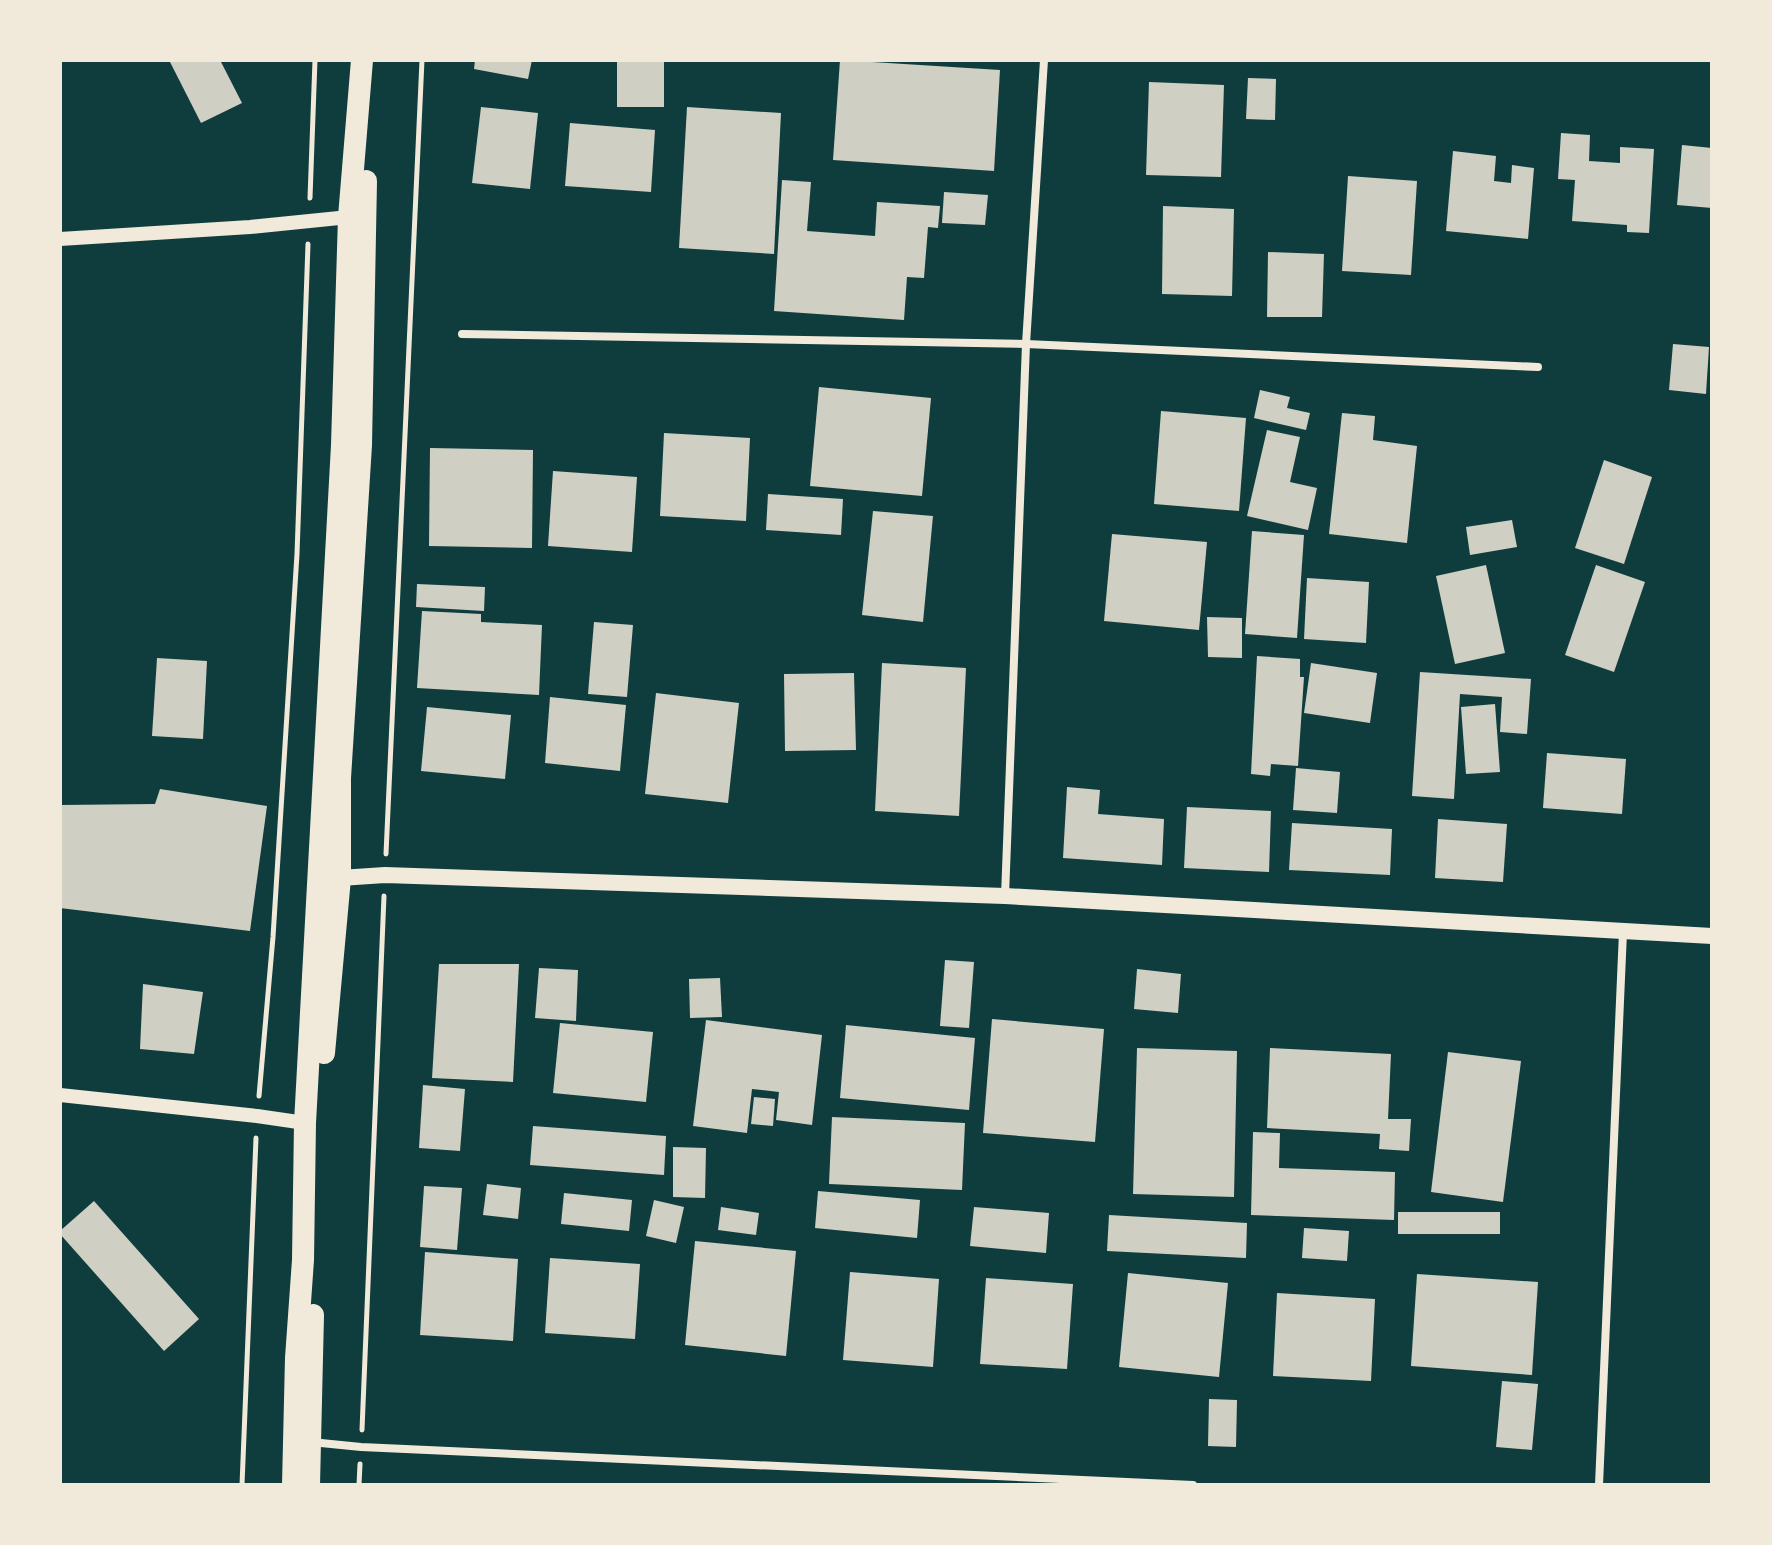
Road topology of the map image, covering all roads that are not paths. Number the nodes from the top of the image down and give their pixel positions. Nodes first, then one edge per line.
1 (362, 60) edge
2 (370, 60) edge
3 (1044, 60) edge
4 (349, 217) junction
5 (60, 239) edge
6 (462, 334) dead end
7 (1026, 344) junction
8 (1538, 367) dead end
9 (340, 878) junction
10 (1005, 896) junction
11 (1623, 931) junction
12 (1712, 936) edge
13 (60, 1095) edge
14 (305, 1123) junction
15 (310, 1442) junction
16 (293, 1485) edge
17 (309, 1485) edge
18 (1193, 1485) edge
19 (1599, 1485) edge

1 - 4 highway
2 - 9 highway
3 - 7 street
4 - 5 street
4 - 14 highway
6 - 7 street
7 - 8 street
7 - 10 street
9 - 10 main road
9 - 15 highway
10 - 11 main road
11 - 12 main road
11 - 19 street
13 - 14 street
14 - 16 highway
15 - 17 highway
15 - 18 street

